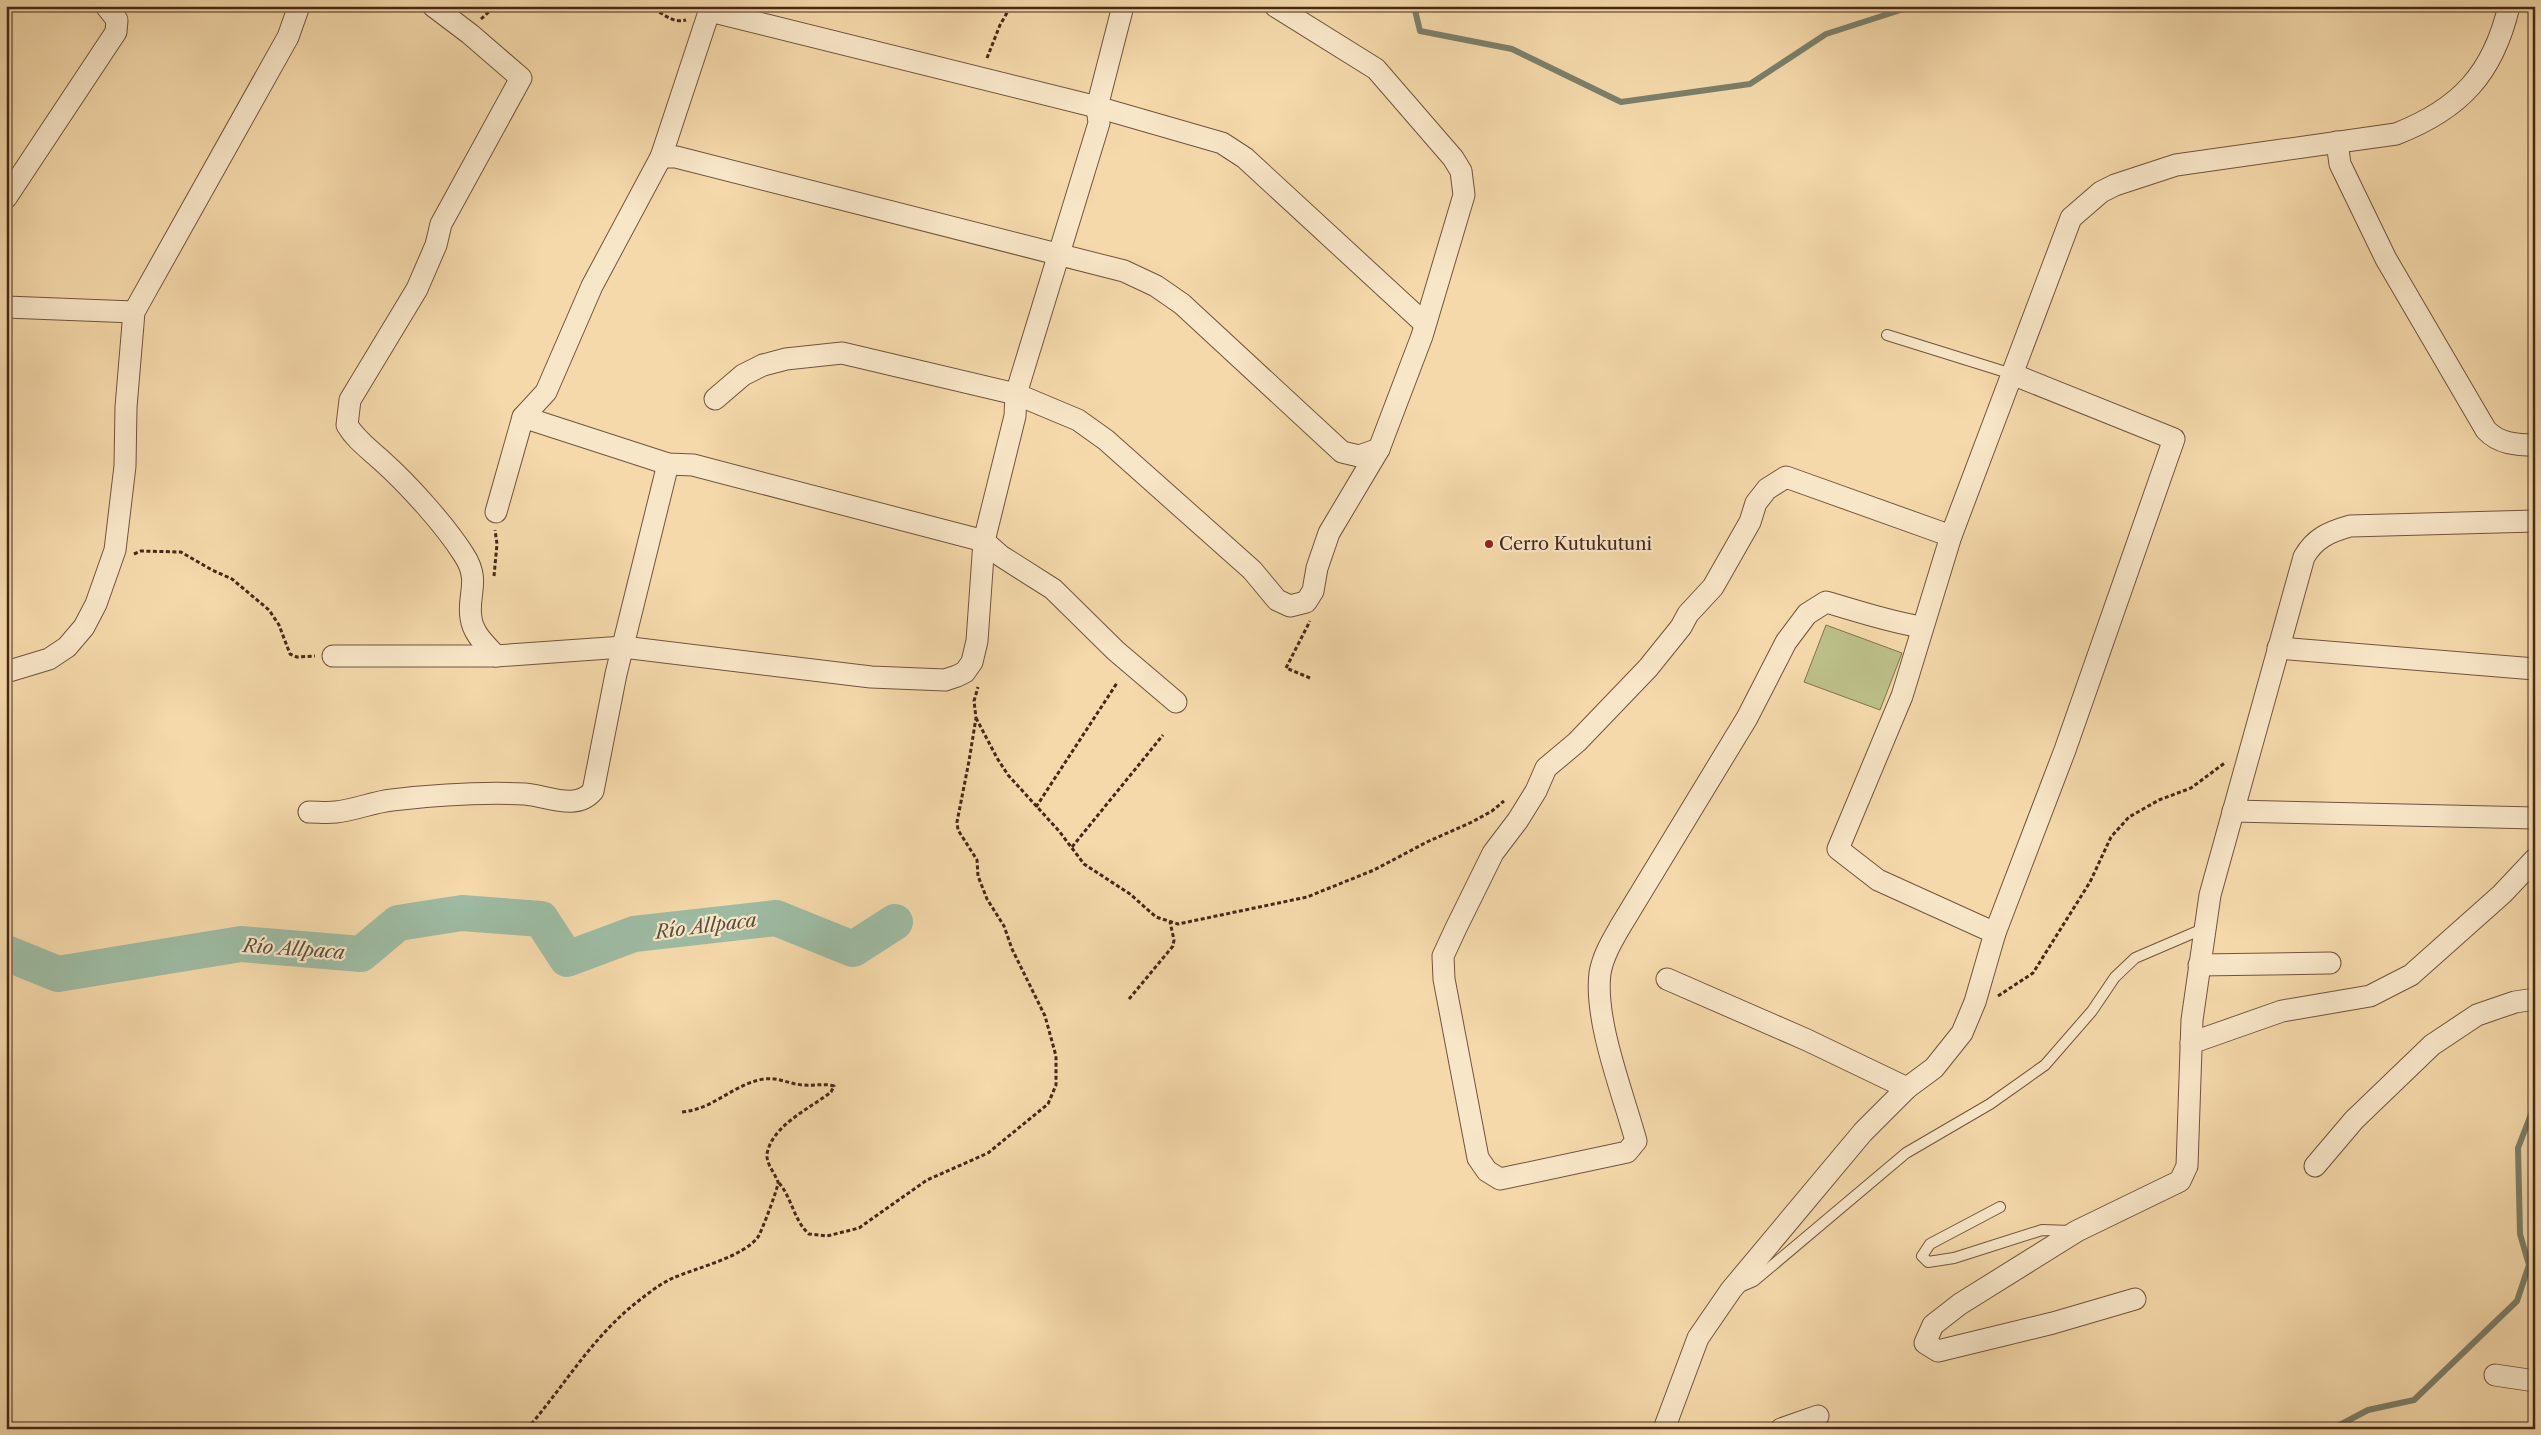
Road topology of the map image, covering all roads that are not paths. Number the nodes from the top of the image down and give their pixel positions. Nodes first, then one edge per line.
1 (106, 6) edge
2 (299, 6) edge
3 (433, 6) edge
4 (1123, 6) edge
5 (1276, 6) edge
6 (2509, 6) edge
7 (711, 8) edge
8 (1097, 107) junction
9 (2337, 142) junction
10 (661, 157) junction
11 (8, 189) edge
12 (1060, 253) junction
13 (6, 307) edge
14 (134, 312) junction
15 (1424, 322) junction
16 (1887, 335) dead end
17 (2012, 374) junction
18 (1016, 394) junction
19 (715, 399) dead end
20 (523, 418) junction
21 (2535, 445) edge
22 (1379, 449) junction
23 (668, 464) junction
24 (496, 512) dead end
25 (2535, 521) edge
26 (1951, 536) junction
27 (984, 541) junction
28 (1922, 627) junction
29 (623, 647) junction
30 (2278, 648) junction
31 (333, 656) road end
32 (496, 656) junction
33 (2535, 669) edge
34 (6, 672) edge
35 (1176, 702) dead end
36 (2233, 811) junction
37 (309, 812) dead end
38 (2535, 818) edge
39 (2535, 858) edge
40 (2206, 928) junction
41 (1995, 933) junction
42 (2330, 963) dead end
43 (2199, 965) junction
44 (1667, 978) dead end
45 (2535, 999) edge
46 (2191, 1043) junction
47 (1907, 1088) junction
48 (2315, 1166) dead end
49 (2000, 1207) dead end
50 (2076, 1231) junction
51 (1731, 1290) junction
52 (2135, 1299) dead end
53 (2495, 1375) dead end
54 (2535, 1381) edge
55 (1818, 1416) dead end
56 (1664, 1429) edge
57 (1781, 1429) edge

1 - 11 street
2 - 14 street
3 - 32 street
4 - 8 street
5 - 15 street
6 - 9 street
7 - 8 street
7 - 10 street
8 - 12 street
8 - 15 street
9 - 17 street
9 - 21 street
10 - 12 street
10 - 20 street
12 - 18 street
12 - 22 street
13 - 14 street
14 - 34 street
15 - 22 street
16 - 17 lane
17 - 26 street
17 - 41 street
18 - 19 street
18 - 22 street
18 - 27 street
20 - 23 street
20 - 24 street
23 - 27 street
23 - 29 street
25 - 30 street
26 - 28 street
26 - 28 street
27 - 29 street
27 - 35 street
28 - 41 street
29 - 32 street
29 - 37 street
30 - 33 street
30 - 36 street
31 - 32 street
36 - 38 street
36 - 40 street
39 - 46 street
40 - 43 street
40 - 51 lane
41 - 47 street
42 - 43 street
43 - 46 street
44 - 47 street
45 - 48 street
46 - 50 street
47 - 51 street
49 - 50 lane
50 - 52 street
51 - 56 street
53 - 54 street
55 - 57 street

